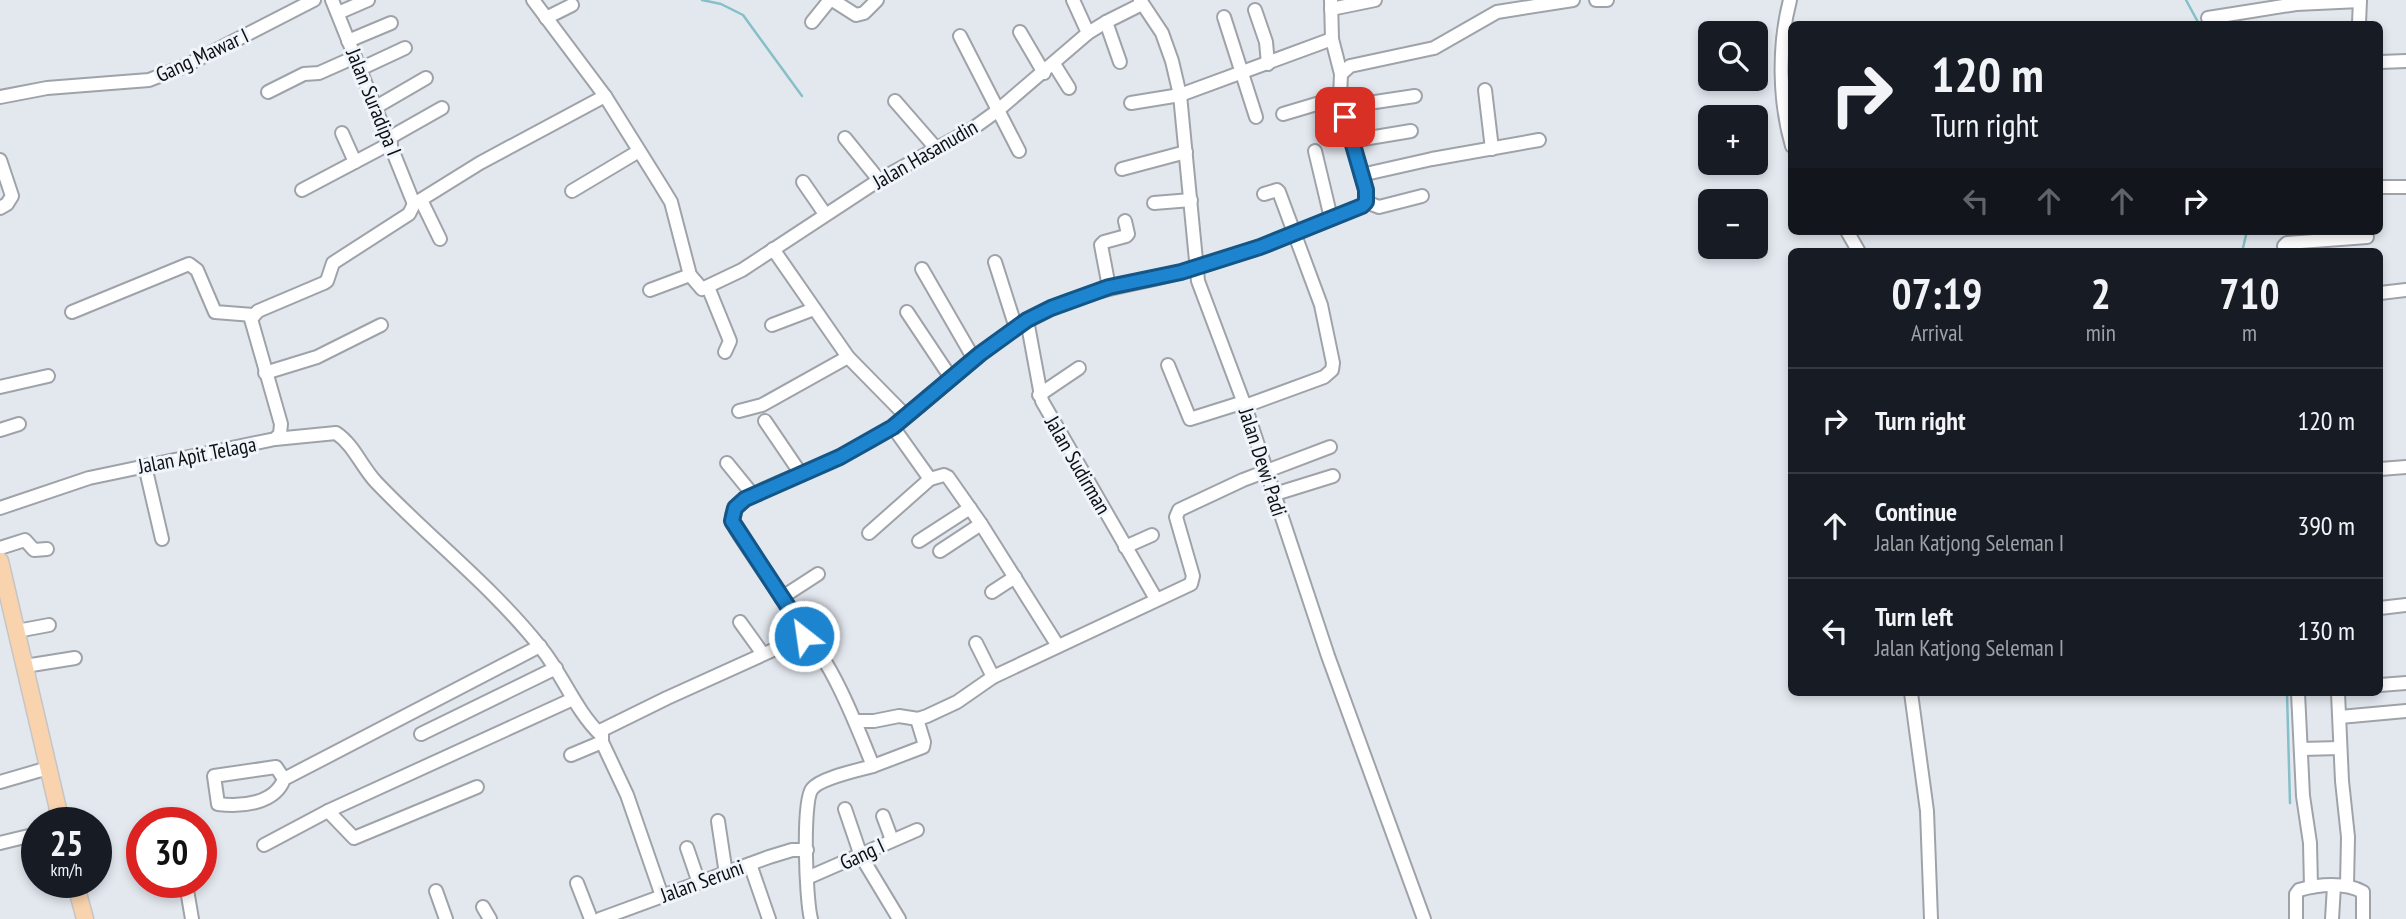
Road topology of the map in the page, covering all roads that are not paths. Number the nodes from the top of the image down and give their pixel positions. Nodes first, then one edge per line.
1 (314, 0) edge
2 (332, 0) edge
3 (368, 0) edge
4 (533, 0) edge
5 (877, 0) edge
6 (1073, 0) edge
7 (1375, 0) edge
8 (1573, 0) edge
9 (1595, 0) edge
10 (1606, 0) edge
11 (1790, 0) edge
12 (2360, 0) edge
13 (1141, 2) edge
14 (2296, 2) edge
15 (1331, 4) edge
16 (572, 5) dead end
17 (1255, 10) dead end
18 (338, 13) junction
19 (1224, 17) dead end
20 (546, 18) junction
21 (2208, 18) dead end
22 (2360, 21) edge
23 (813, 22) dead end
24 (1106, 22) junction
25 (391, 23) dead end
26 (1020, 32) dead end
27 (1088, 33) junction
28 (960, 36) dead end
29 (348, 40) junction
30 (1332, 40) junction
31 (405, 48) dead end
32 (2406, 61) edge
33 (1119, 62) dead end
34 (2383, 62) edge
35 (358, 63) junction
36 (1268, 64) junction
37 (1049, 69) junction
38 (1242, 73) junction
39 (1341, 74) junction
40 (426, 79) dead end
41 (1069, 88) dead end
42 (1486, 90) dead end
43 (268, 92) dead end
44 (1180, 95) junction
45 (605, 96) junction
46 (1415, 96) dead end
47 (0, 97) edge
48 (895, 101) dead end
49 (1341, 102) junction
50 (1131, 103) dead end
51 (376, 107) junction
52 (442, 108) dead end
53 (997, 111) junction
54 (1283, 114) dead end
55 (1256, 117) dead end
56 (1410, 131) dead end
57 (1788, 131) edge
58 (342, 133) dead end
59 (845, 138) dead end
60 (390, 140) junction
61 (1539, 140) dead end
62 (1351, 141) junction
63 (935, 147) junction
64 (1492, 149) junction
65 (639, 151) junction
66 (1019, 151) dead end
67 (1315, 151) dead end
68 (1186, 152) junction
69 (0, 160) edge
70 (355, 162) junction
71 (1122, 169) dead end
72 (1361, 175) junction
73 (879, 180) junction
74 (803, 182) dead end
75 (2383, 187) edge
76 (2406, 187) edge
77 (302, 190) dead end
78 (572, 191) dead end
79 (1264, 194) dead end
80 (1422, 196) dead end
81 (1191, 200) junction
82 (417, 202) junction
83 (1366, 202) junction
84 (1154, 203) dead end
85 (0, 208) edge
86 (825, 214) junction
87 (1331, 218) junction
88 (1125, 220) dead end
89 (1294, 231) junction
90 (2358, 235) edge
91 (440, 239) dead end
92 (2284, 248) edge
93 (773, 249) junction
94 (995, 262) dead end
95 (1197, 266) junction
96 (922, 269) dead end
97 (690, 275) junction
98 (1109, 287) junction
99 (703, 288) junction
100 (650, 290) dead end
101 (2406, 290) edge
102 (2383, 293) edge
103 (814, 309) junction
104 (72, 312) dead end
105 (906, 312) dead end
106 (253, 314) junction
107 (1021, 324) junction
108 (381, 325) dead end
109 (772, 326) dead end
110 (725, 352) dead end
111 (848, 356) junction
112 (974, 359) junction
113 (1168, 365) dead end
114 (1080, 368) dead end
115 (265, 373) junction
116 (48, 376) dead end
117 (951, 378) junction
118 (0, 387) edge
119 (1039, 395) junction
120 (1245, 404) junction
121 (738, 411) dead end
122 (906, 416) junction
123 (765, 421) dead end
124 (19, 424) dead end
125 (893, 427) junction
126 (0, 430) edge
127 (275, 439) junction
128 (1330, 447) dead end
129 (727, 463) dead end
130 (145, 466) junction
131 (2406, 467) edge
132 (2383, 469) edge
133 (1267, 471) junction
134 (801, 474) junction
135 (1333, 476) dead end
136 (930, 479) junction
137 (1275, 494) junction
138 (753, 495) junction
139 (0, 508) edge
140 (970, 508) junction
141 (981, 524) junction
142 (869, 533) dead end
143 (1152, 535) dead end
144 (162, 539) dead end
145 (919, 541) dead end
146 (1125, 547) junction
147 (0, 548) edge
148 (47, 549) dead end
149 (940, 551) dead end
150 (0, 561) edge
151 (818, 574) dead end
152 (1015, 577) junction
153 (992, 592) dead end
154 (781, 598) junction
155 (1156, 599) junction
156 (2406, 605) edge
157 (2383, 608) edge
158 (6, 613) edge
159 (740, 622) dead end
160 (49, 625) dead end
161 (17, 631) junction
162 (804, 636) junction
163 (976, 643) dead end
164 (540, 646) junction
165 (1058, 646) junction
166 (763, 654) junction
167 (75, 658) dead end
168 (25, 666) junction
169 (556, 668) junction
170 (993, 677) junction
171 (2406, 683) edge
172 (2383, 685) edge
173 (1911, 696) edge
174 (2298, 696) edge
175 (2338, 696) edge
176 (573, 699) junction
177 (2406, 711) edge
178 (2340, 717) junction
179 (917, 719) junction
180 (855, 721) junction
181 (421, 734) dead end
182 (602, 738) junction
183 (2340, 748) junction
184 (2301, 749) junction
185 (571, 755) dead end
186 (873, 766) junction
187 (48, 768) junction
188 (284, 779) junction
189 (0, 782) edge
190 (477, 787) dead end
191 (57, 807) edge
192 (845, 809) dead end
193 (328, 811) junction
194 (883, 816) dead end
195 (718, 821) dead end
196 (917, 830) dead end
197 (21, 838) edge
198 (891, 840) junction
199 (0, 843) edge
200 (264, 845) dead end
201 (687, 848) dead end
202 (807, 850) junction
203 (861, 856) junction
204 (750, 864) junction
205 (726, 874) junction
206 (807, 878) junction
207 (578, 883) dead end
208 (699, 883) junction
209 (2340, 886) junction
210 (2311, 887) junction
211 (436, 891) dead end
212 (662, 896) junction
213 (79, 898) edge
214 (188, 898) edge
215 (483, 907) dead end
216 (621, 915) edge
217 (85, 919) edge
218 (192, 919) edge
219 (446, 919) edge
220 (490, 919) edge
221 (591, 919) edge
222 (600, 919) edge
223 (769, 919) edge
224 (811, 919) edge
225 (899, 919) edge
226 (1424, 919) edge
227 (1931, 919) edge
228 (2296, 919) edge
229 (2332, 919) edge
230 (2363, 919) edge

1 - 47 street, Gang Mawar I
2 - 18 street, Jalan Suradipa I
3 - 18 street
4 - 20 street
5 - 23 street
6 - 27 street
7 - 15 street
8 - 39 street
9 - 10 street
11 - 57 street
12 - 14 street
12 - 22 street
13 - 24 street, Jalan Hasanudin
13 - 44 street, Jalan Dewi Padi
14 - 21 street
15 - 30 street
16 - 20 street
17 - 36 street
18 - 29 street, Jalan Suradipa I
19 - 38 street
20 - 45 street
24 - 27 street, Jalan Hasanudin
24 - 33 street
25 - 29 street
26 - 37 street
27 - 37 street, Jalan Hasanudin
28 - 53 street
29 - 35 street, Jalan Suradipa I
30 - 36 street
30 - 39 street
31 - 35 street
32 - 34 street
35 - 43 street
35 - 51 street, Jalan Suradipa I
36 - 38 street
37 - 41 street
37 - 53 street, Jalan Hasanudin
38 - 44 street
38 - 55 street
39 - 49 street
40 - 51 street
42 - 64 street
44 - 50 street
44 - 68 street, Jalan Dewi Padi
45 - 65 street
45 - 82 street
46 - 49 street
48 - 63 street
49 - 54 street
49 - 62 street
51 - 60 street, Jalan Suradipa I
52 - 60 street
53 - 63 street, Jalan Hasanudin
53 - 66 street
56 - 62 street
58 - 70 street
59 - 73 street
60 - 70 street
60 - 82 street, Jalan Suradipa I
61 - 64 street
62 - 72 street
63 - 73 street, Jalan Hasanudin
64 - 72 street
65 - 78 street
65 - 97 street
67 - 87 street
68 - 71 street
68 - 81 street, Jalan Dewi Padi
69 - 85 street
70 - 77 street
72 - 83 street
73 - 86 street, Jalan Hasanudin
74 - 86 street
75 - 76 street
79 - 89 street
80 - 83 street
81 - 84 street
81 - 95 street, Jalan Dewi Padi
82 - 91 street, Jalan Suradipa I
82 - 106 street
83 - 87 street
86 - 93 street, Jalan Hasanudin
87 - 89 street
88 - 98 street
89 - 95 street
89 - 120 street
90 - 92 street
93 - 99 street, Jalan Hasanudin
93 - 103 street
94 - 107 street, Jalan Sudirman
95 - 98 street
95 - 120 street, Jalan Dewi Padi
96 - 112 street
97 - 99 street
97 - 100 street
98 - 107 street
99 - 110 street
101 - 102 street
103 - 109 street
103 - 111 street
104 - 106 street
105 - 117 street
106 - 115 street, Jalan Apit Telaga
107 - 112 street
107 - 119 street, Jalan Sudirman
108 - 115 street
111 - 121 street
111 - 122 street
112 - 117 street
113 - 120 street
114 - 119 street
115 - 127 street, Jalan Apit Telaga
116 - 118 street
117 - 122 street
119 - 146 street, Jalan Sudirman
120 - 133 street, Jalan Dewi Padi
122 - 125 street
123 - 134 street
124 - 126 street
125 - 134 street
125 - 136 street
127 - 130 street, Jalan Apit Telaga
127 - 164 street
128 - 133 street
129 - 138 street
130 - 139 street, Jalan Apit Telaga
130 - 144 street
131 - 132 street
133 - 137 street, Jalan Dewi Padi
133 - 155 street
134 - 138 street
135 - 137 street
136 - 140 street
136 - 142 street
137 - 226 street, Jalan Dewi Padi
138 - 154 street
140 - 141 street
140 - 145 street
141 - 149 street
141 - 152 street
143 - 146 street
146 - 155 street, Jalan Sudirman
147 - 148 street
150 - 158 main road
151 - 154 street
152 - 153 street
152 - 165 street
154 - 162 street
155 - 165 street
156 - 157 street
158 - 161 main road
159 - 166 street
160 - 161 street
161 - 168 main road
162 - 166 street
162 - 180 street
163 - 170 street
164 - 169 street
164 - 188 street
165 - 170 street
166 - 182 street
167 - 168 street
168 - 187 main road
169 - 176 street
169 - 181 street
170 - 179 street
171 - 172 street
173 - 227 street
174 - 184 street
175 - 178 street
176 - 182 street
176 - 193 street
177 - 178 street
178 - 183 street
179 - 180 street
179 - 186 street
180 - 186 street
182 - 185 street
182 - 212 street
183 - 184 street
183 - 209 street
184 - 210 street
186 - 202 street
187 - 189 street
187 - 191 main road
188 - 188 street
190 - 193 street
192 - 203 street
193 - 200 street
194 - 198 street
195 - 205 street
196 - 198 street, Gang I
197 - 199 street
198 - 203 street, Gang I
201 - 208 street
202 - 204 street, Jalan Seruni
202 - 206 street
203 - 206 street, Gang I
203 - 225 street
204 - 205 street, Jalan Seruni
204 - 223 street
205 - 208 street, Jalan Seruni
206 - 224 street
207 - 221 street
208 - 212 street, Jalan Seruni
209 - 210 street
209 - 229 street
209 - 230 street
210 - 228 street
211 - 219 street
212 - 216 street, Jalan Seruni
213 - 217 main road
214 - 218 street
215 - 220 street
216 - 222 street, Jalan Seruni

